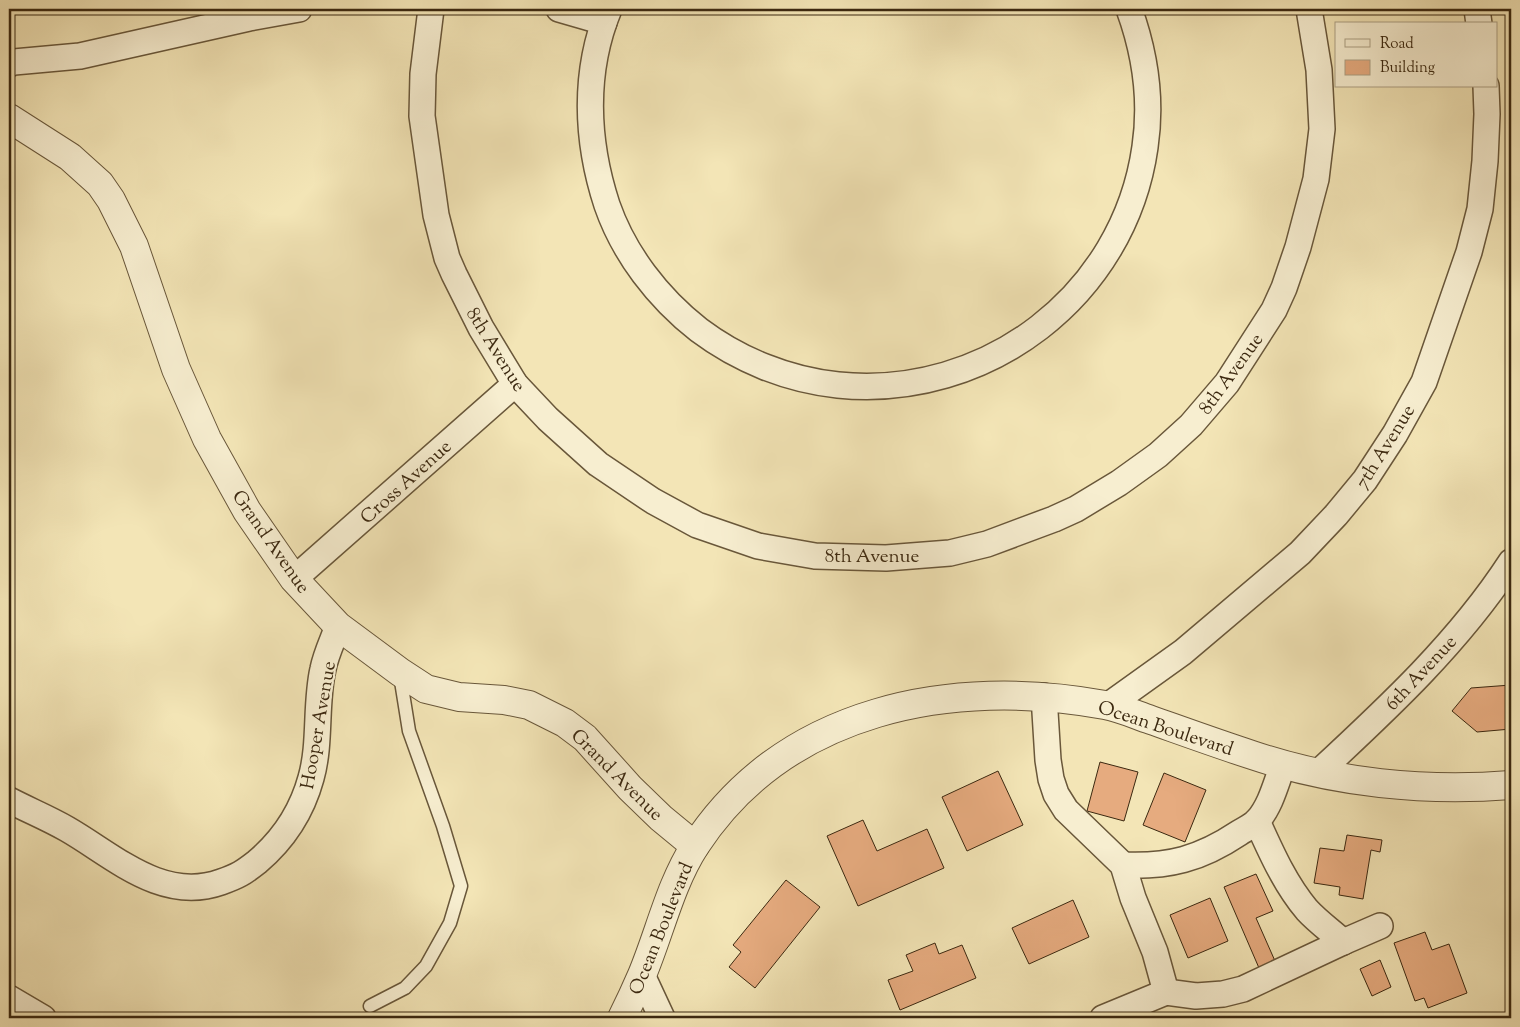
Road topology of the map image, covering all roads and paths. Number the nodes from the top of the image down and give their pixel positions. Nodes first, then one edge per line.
1 (299, 9) edge
2 (432, 9) edge
3 (559, 9) edge
4 (1129, 9) edge
5 (1309, 9) edge
6 (1477, 9) edge
7 (606, 16) edge
8 (1479, 22) edge
9 (9, 64) edge
10 (1486, 88) edge
11 (9, 118) edge
12 (515, 384) junction
13 (1511, 562) edge
14 (294, 579) junction
15 (338, 626) junction
16 (400, 672) junction
17 (1044, 696) junction
18 (1109, 705) junction
19 (1283, 765) junction
20 (1319, 772) junction
21 (1511, 785) edge
22 (9, 800) edge
23 (1257, 821) junction
24 (695, 846) junction
25 (1123, 865) junction
26 (1380, 926) dead end
27 (1343, 942) junction
28 (642, 976) junction
29 (1166, 992) junction
30 (9, 998) edge
31 (370, 1006) dead end
32 (43, 1018) edge
33 (622, 1018) edge
34 (662, 1018) edge
35 (1104, 1018) edge

1 - 9 street
2 - 12 street, 8th Avenue
3 - 7 street
4 - 7 street
5 - 12 street, 8th Avenue
6 - 8 street
10 - 18 street, 7th Avenue
11 - 14 street, Grand Avenue
12 - 14 street, Cross Avenue
13 - 20 street, 6th Avenue
14 - 15 street, Grand Avenue
15 - 16 street, Grand Avenue
15 - 22 street, Hooper Avenue
16 - 24 street, Grand Avenue
16 - 31 lane
17 - 18 street, Ocean Boulevard
17 - 24 street, Ocean Boulevard
17 - 25 street
18 - 19 street, Ocean Boulevard
19 - 20 street, Ocean Boulevard
19 - 23 street
20 - 21 street, Ocean Boulevard
23 - 25 street
23 - 27 street
24 - 28 street, Ocean Boulevard
25 - 29 street
26 - 27 street
27 - 29 street
28 - 33 street, Ocean Boulevard
28 - 34 street
29 - 35 street
30 - 32 street

